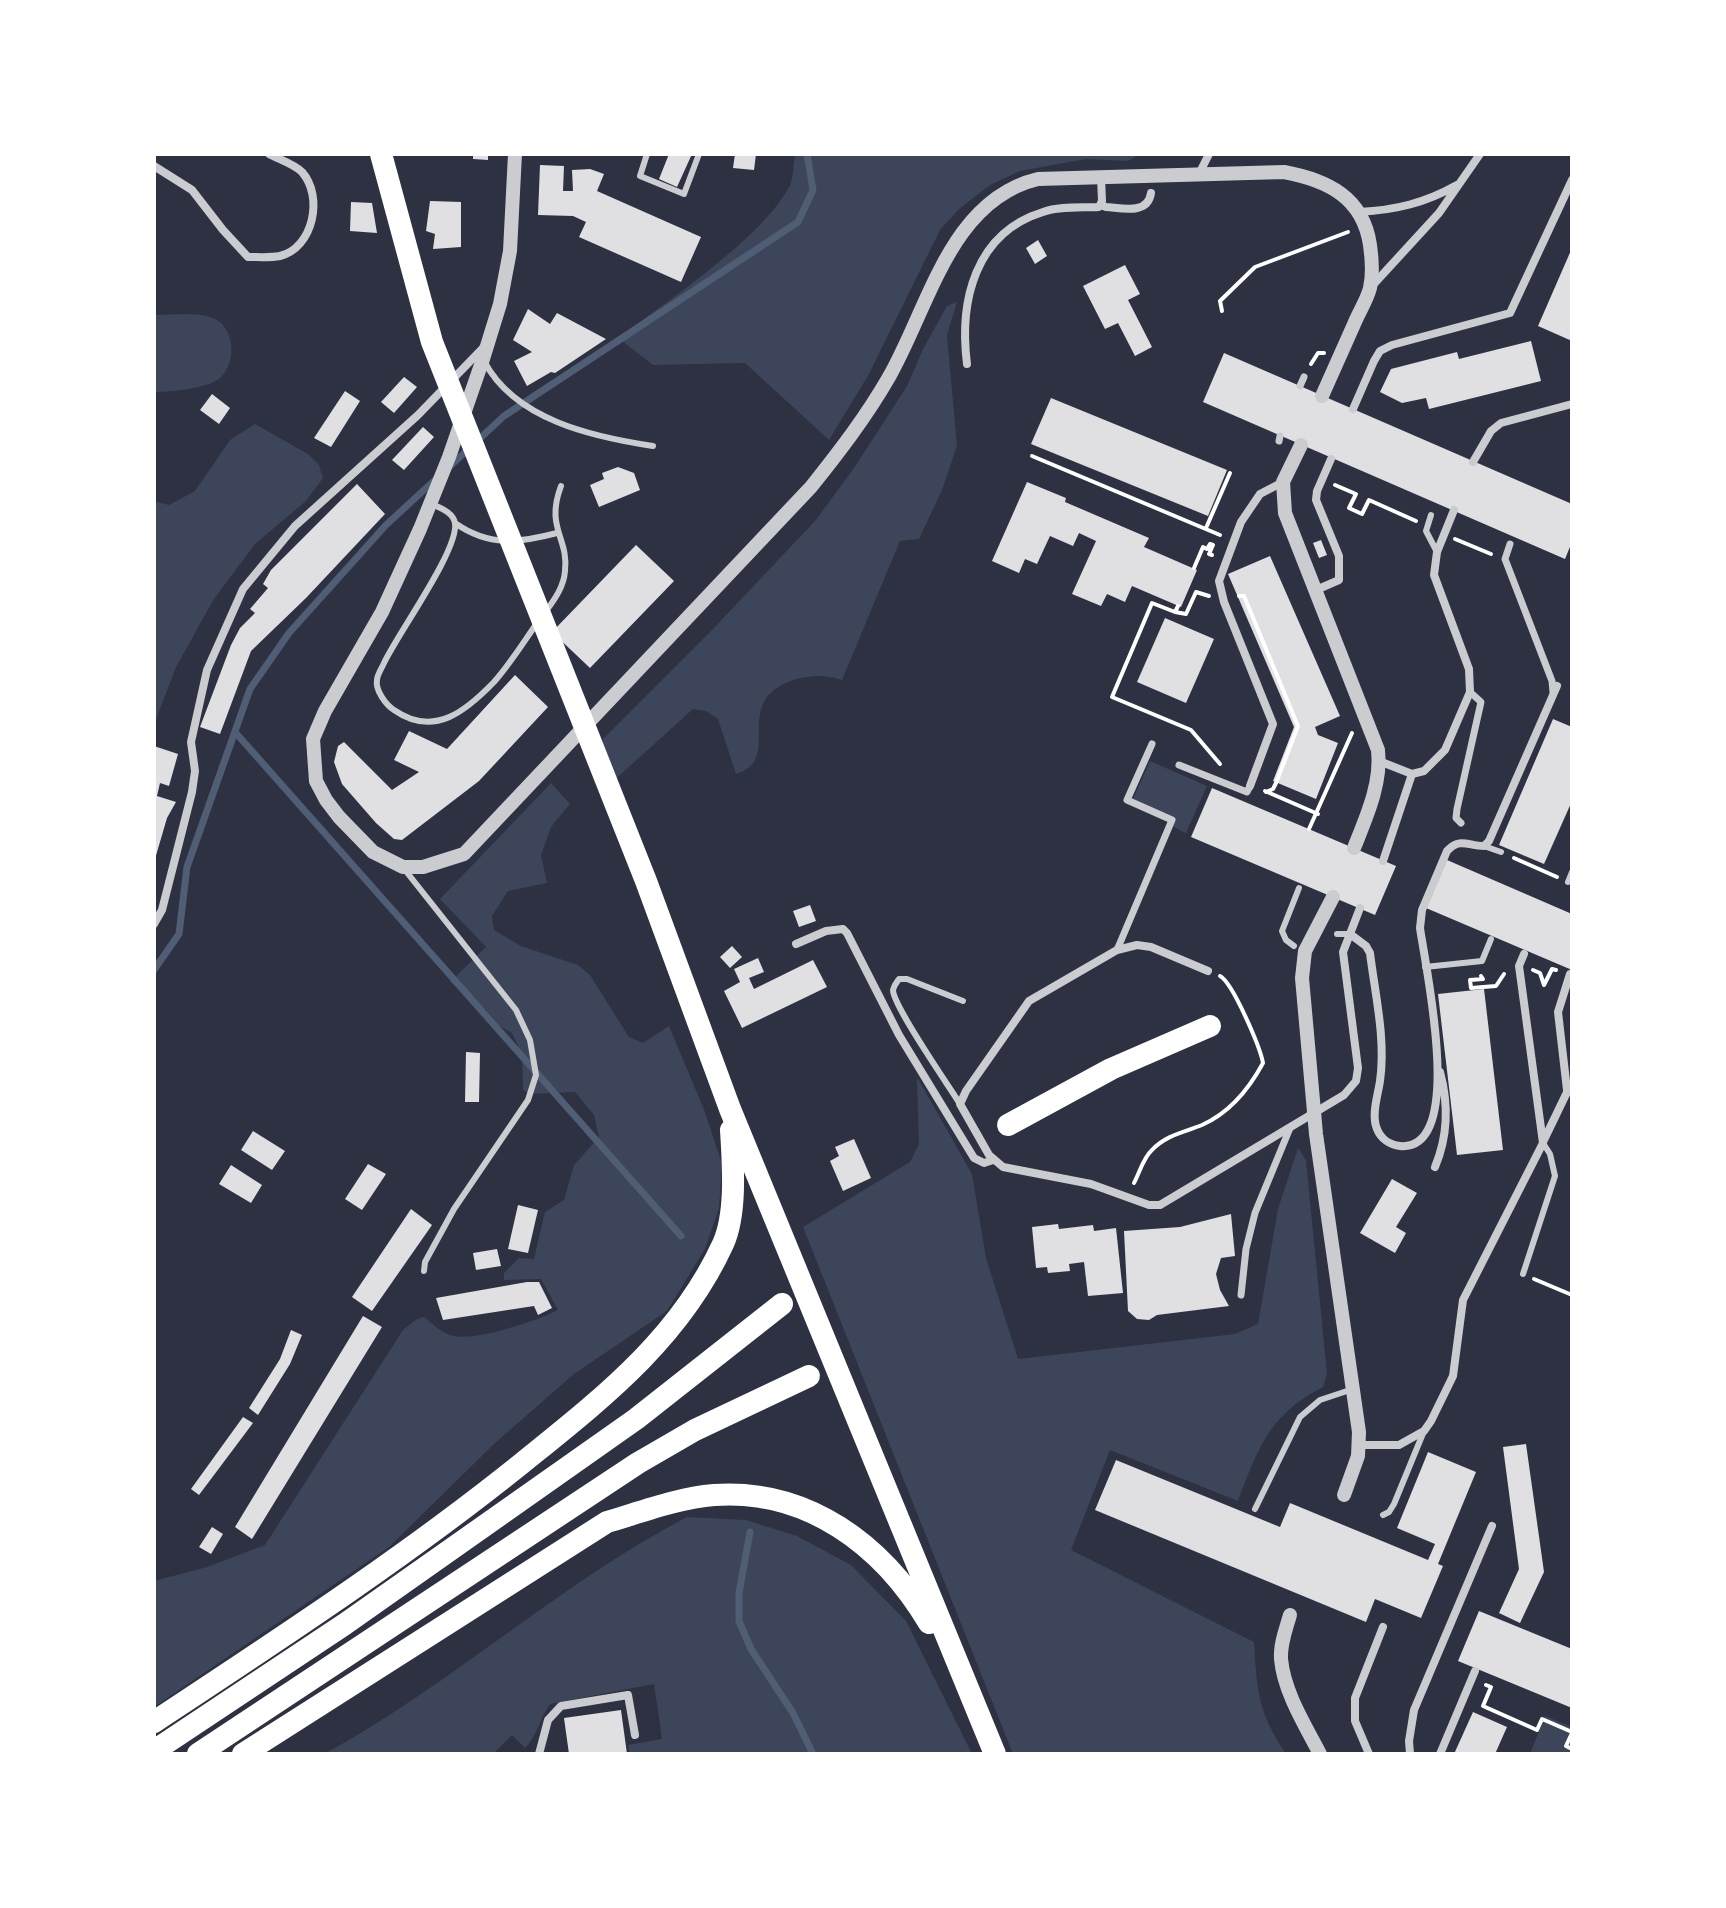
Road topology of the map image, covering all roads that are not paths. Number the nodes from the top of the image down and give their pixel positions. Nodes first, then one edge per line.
1 (269, 154) edge
2 (381, 154) edge
3 (515, 154) edge
4 (646, 154) edge
5 (699, 154) edge
6 (1209, 154) edge
7 (1480, 154) edge
8 (154, 166) edge
9 (1199, 174) junction
10 (1101, 177) junction
11 (1572, 180) edge
12 (1461, 183) junction
13 (1151, 193) dead end
14 (1101, 205) junction
15 (1362, 219) junction
16 (1370, 289) junction
17 (488, 344) junction
18 (483, 359) junction
19 (967, 364) dead end
20 (1304, 377) dead end
21 (1300, 386) dead end
22 (1322, 396) dead end
23 (1572, 404) edge
24 (1353, 409) dead end
25 (1301, 445) dead end
26 (653, 446) dead end
27 (1331, 459) dead end
28 (1473, 462) dead end
29 (1283, 482) junction
30 (561, 486) dead end
31 (433, 497) junction
32 (1454, 510) dead end
33 (1431, 515) dead end
34 (455, 523) junction
35 (557, 533) junction
36 (1510, 544) dead end
37 (1437, 552) junction
38 (1316, 590) junction
39 (1555, 690) joint
40 (1470, 692) junction
41 (1152, 744) dead end
42 (1379, 761) junction
43 (1179, 765) dead end
44 (1412, 774) junction
45 (1250, 786) joint
46 (1461, 823) dead end
47 (1484, 846) junction
48 (1354, 848) dead end
49 (1501, 852) road end
50 (1383, 861) dead end
51 (403, 867) junction
52 (1572, 872) edge
53 (1568, 882) road end
54 (1299, 888) dead end
55 (1333, 897) dead end
56 (1360, 908) dead end
57 (154, 924) edge
58 (1337, 934) dead end
59 (1350, 934) junction
60 (1491, 939) dead end
61 (796, 944) dead end
62 (1294, 946) dead end
63 (1117, 950) junction
64 (1524, 954) dead end
65 (1425, 967) junction
66 (1208, 971) road end
67 (1570, 974) dead end
68 (963, 1001) dead end
69 (1210, 1026) dead end
70 (1439, 1068) junction
71 (1570, 1087) edge
72 (960, 1104) junction
73 (730, 1109) junction
74 (1008, 1125) dead end
75 (1290, 1128) junction
76 (1543, 1143) junction
77 (993, 1160) junction
78 (1435, 1167) dead end
79 (424, 1271) dead end
80 (1523, 1274) road end
81 (1241, 1295) dead end
82 (782, 1304) dead end
83 (809, 1376) dead end
84 (1353, 1389) junction
85 (1424, 1431) junction
86 (1359, 1439) junction
87 (1344, 1495) dead end
88 (1255, 1509) dead end
89 (1383, 1515) dead end
90 (1492, 1526) dead end
91 (1290, 1615) dead end
92 (1383, 1627) dead end
93 (1474, 1675) road end
94 (975, 1707) junction
95 (154, 1722) edge
96 (635, 1735) dead end
97 (154, 1751) edge
98 (198, 1754) edge
99 (243, 1754) edge
100 (539, 1754) edge
101 (995, 1754) edge
102 (1320, 1754) edge
103 (1369, 1754) edge
104 (1410, 1754) edge
105 (1440, 1754) edge

1 - 8 street
2 - 73 highway
3 - 17 street
4 - 5 lane
6 - 9 street
7 - 12 street
9 - 10 street
9 - 15 street
10 - 14 street
10 - 51 street
11 - 24 street
12 - 15 street
12 - 16 street
13 - 14 street
14 - 19 street
15 - 16 street
16 - 22 street
17 - 18 street
17 - 57 street
18 - 26 lane
18 - 31 street
20 - 21 street
23 - 28 street
25 - 29 street
27 - 38 street
29 - 38 street
29 - 45 street
30 - 35 lane
31 - 34 lane
31 - 51 street
32 - 37 street
33 - 37 lane
34 - 35 lane
34 - 35 lane
36 - 39 street
37 - 40 street
38 - 42 street
39 - 47 street
40 - 44 street
40 - 46 street
41 - 63 street
42 - 44 street
42 - 48 street
43 - 45 street
44 - 50 street
47 - 49 lane
47 - 65 street
51 - 79 lane
52 - 53 lane
54 - 62 lane
55 - 84 street
56 - 59 street
58 - 59 lane
59 - 70 street
59 - 75 street
60 - 65 lane
61 - 77 street
63 - 66 street
63 - 72 street
64 - 76 street
65 - 70 street
67 - 71 street
68 - 72 lane
69 - 74 highway
70 - 78 street
71 - 76 street
72 - 77 street
73 - 94 highway
73 - 95 highway
75 - 77 street
75 - 81 street
76 - 80 lane
76 - 85 street
82 - 97 highway
83 - 98 highway
84 - 86 street
84 - 88 lane
85 - 86 street
85 - 89 lane
86 - 87 street
90 - 104 street
91 - 102 street
92 - 103 street
93 - 105 street
94 - 99 highway
94 - 101 highway
96 - 100 street

